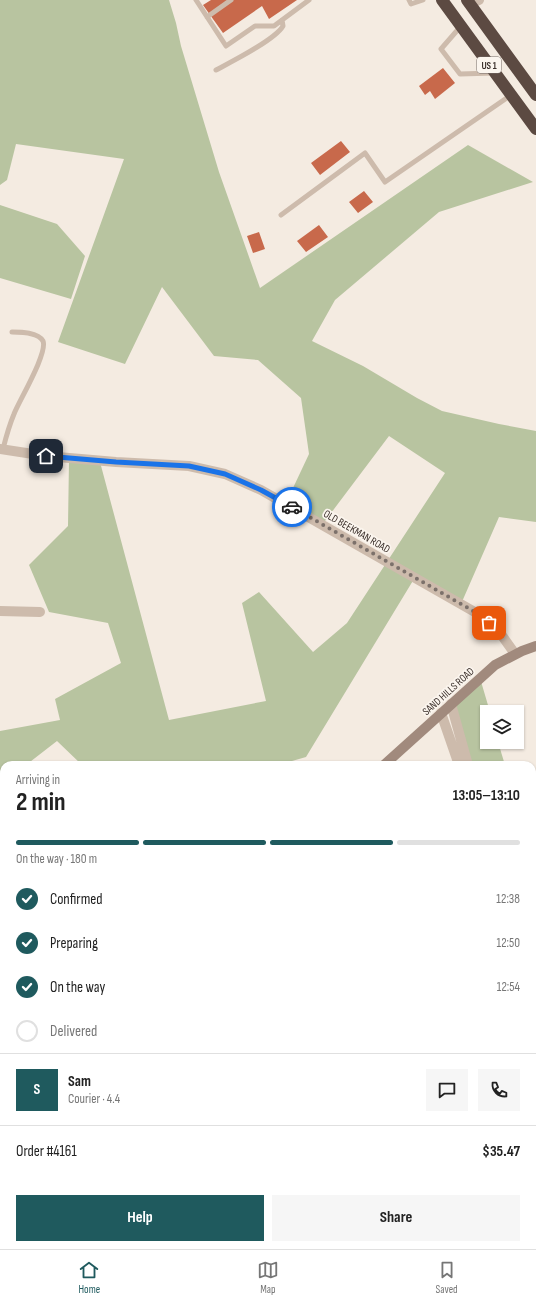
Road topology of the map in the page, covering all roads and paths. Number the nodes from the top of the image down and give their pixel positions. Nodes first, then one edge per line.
1 (196, 0) edge
2 (231, 0) edge
3 (309, 0) edge
4 (409, 0) edge
5 (422, 0) edge
6 (442, 0) edge
7 (472, 1) edge
8 (206, 17) junction
9 (282, 20) junction
10 (461, 26) junction
11 (216, 70) dead end
12 (494, 73) junction
13 (536, 94) edge
14 (511, 95) junction
15 (536, 130) edge
16 (281, 216) dead end
17 (12, 332) dead end
18 (1, 449) edge
19 (0, 611) edge
20 (40, 612) dead end
21 (536, 646) edge
22 (515, 654) junction
23 (451, 704) junction
24 (441, 713) junction
25 (388, 761) edge
26 (458, 761) edge
27 (467, 761) edge

1 - 8 lane
2 - 8 lane
3 - 9 lane
4 - 5 lane
6 - 10 highway, US 1
7 - 13 highway, US 1
8 - 9 lane
9 - 11 lane
10 - 12 highway, US 1
10 - 12 lane
12 - 14 highway, US 1
14 - 15 highway, US 1
14 - 16 lane
17 - 18 lane
18 - 22 street, OLD BEEKMAN ROAD
19 - 20 street
21 - 22 street, SAND HILLS ROAD
22 - 23 street, SAND HILLS ROAD
23 - 24 street, SAND HILLS ROAD
23 - 27 street
24 - 25 street, SAND HILLS ROAD
24 - 26 street

